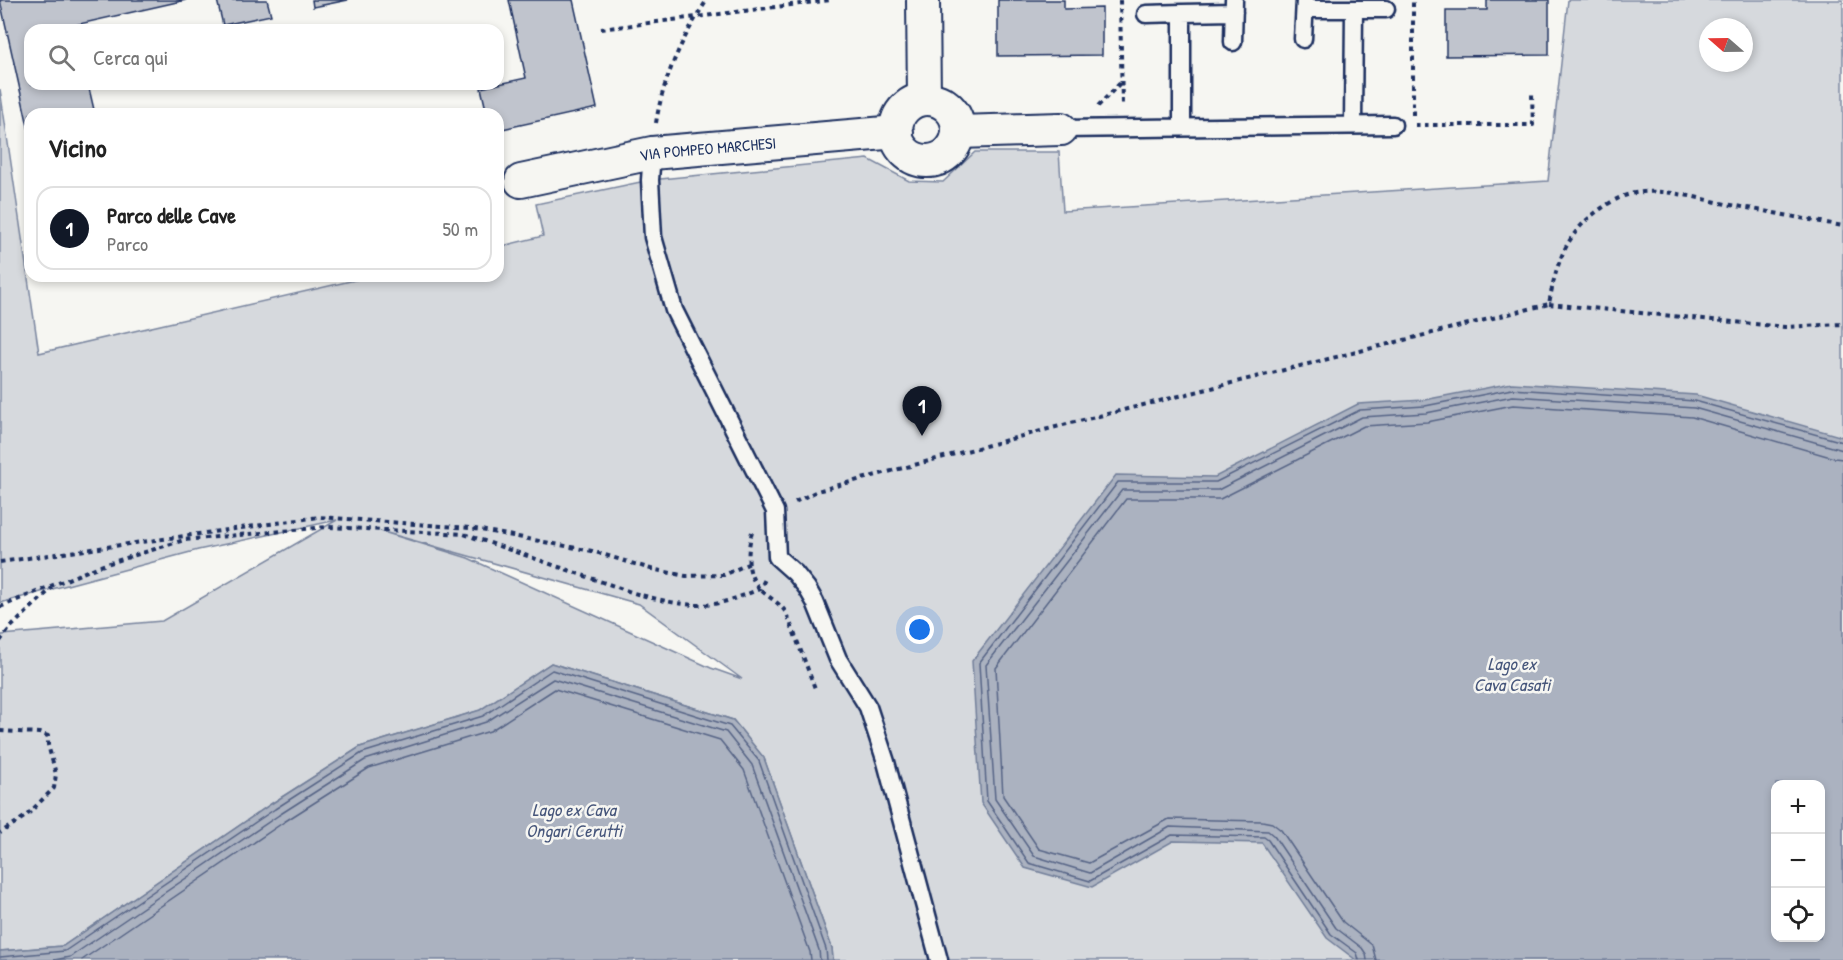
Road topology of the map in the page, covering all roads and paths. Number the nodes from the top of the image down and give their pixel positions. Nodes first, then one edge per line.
1 (706, 0) edge
2 (831, 0) edge
3 (923, 0) edge
4 (1120, 0) edge
5 (1413, 0) edge
6 (799, 2) edge
7 (1305, 4) edge
8 (1234, 6) edge
9 (1354, 9) junction
10 (1386, 9) dead end
11 (1182, 13) junction
12 (1146, 14) dead end
13 (696, 16) junction
14 (601, 29) dead end
15 (1303, 39) dead end
16 (1233, 42) dead end
17 (1122, 81) junction
18 (1532, 94) dead end
19 (924, 99) junction
20 (1089, 106) dead end
21 (1393, 124) dead end
22 (1353, 125) junction
23 (1182, 127) junction
24 (1123, 128) junction
25 (1061, 129) joint
26 (897, 132) junction
27 (958, 132) junction
28 (652, 153) junction
29 (521, 181) dead end
30 (1843, 226) edge
31 (1549, 304) junction
32 (1843, 324) edge
33 (775, 511) junction
34 (777, 557) junction
35 (0, 562) edge
36 (55, 585) junction
37 (760, 589) junction
38 (0, 607) edge
39 (0, 641) edge
40 (816, 692) dead end
41 (0, 731) edge
42 (0, 833) edge
43 (939, 960) edge

1 - 13 path
2 - 6 path
3 - 19 street
4 - 17 path
5 - 18 path
6 - 13 path
7 - 9 lane
7 - 15 lane
8 - 11 lane
8 - 16 lane
9 - 10 lane
9 - 22 lane
11 - 12 lane
11 - 23 lane
13 - 14 path
13 - 28 path
17 - 20 path
17 - 24 path
19 - 26 street
19 - 27 street
21 - 22 lane
22 - 23 lane
23 - 24 lane
24 - 25 lane
25 - 27 street
26 - 27 street
26 - 28 street, VIA POMPEO MARCHESI
28 - 29 street, VIA POMPEO MARCHESI
28 - 33 lane
30 - 31 path
31 - 32 path
31 - 33 path
33 - 34 lane
34 - 37 path
34 - 43 lane
35 - 37 path
36 - 37 path
36 - 38 path
36 - 39 path
37 - 40 path
41 - 42 path

